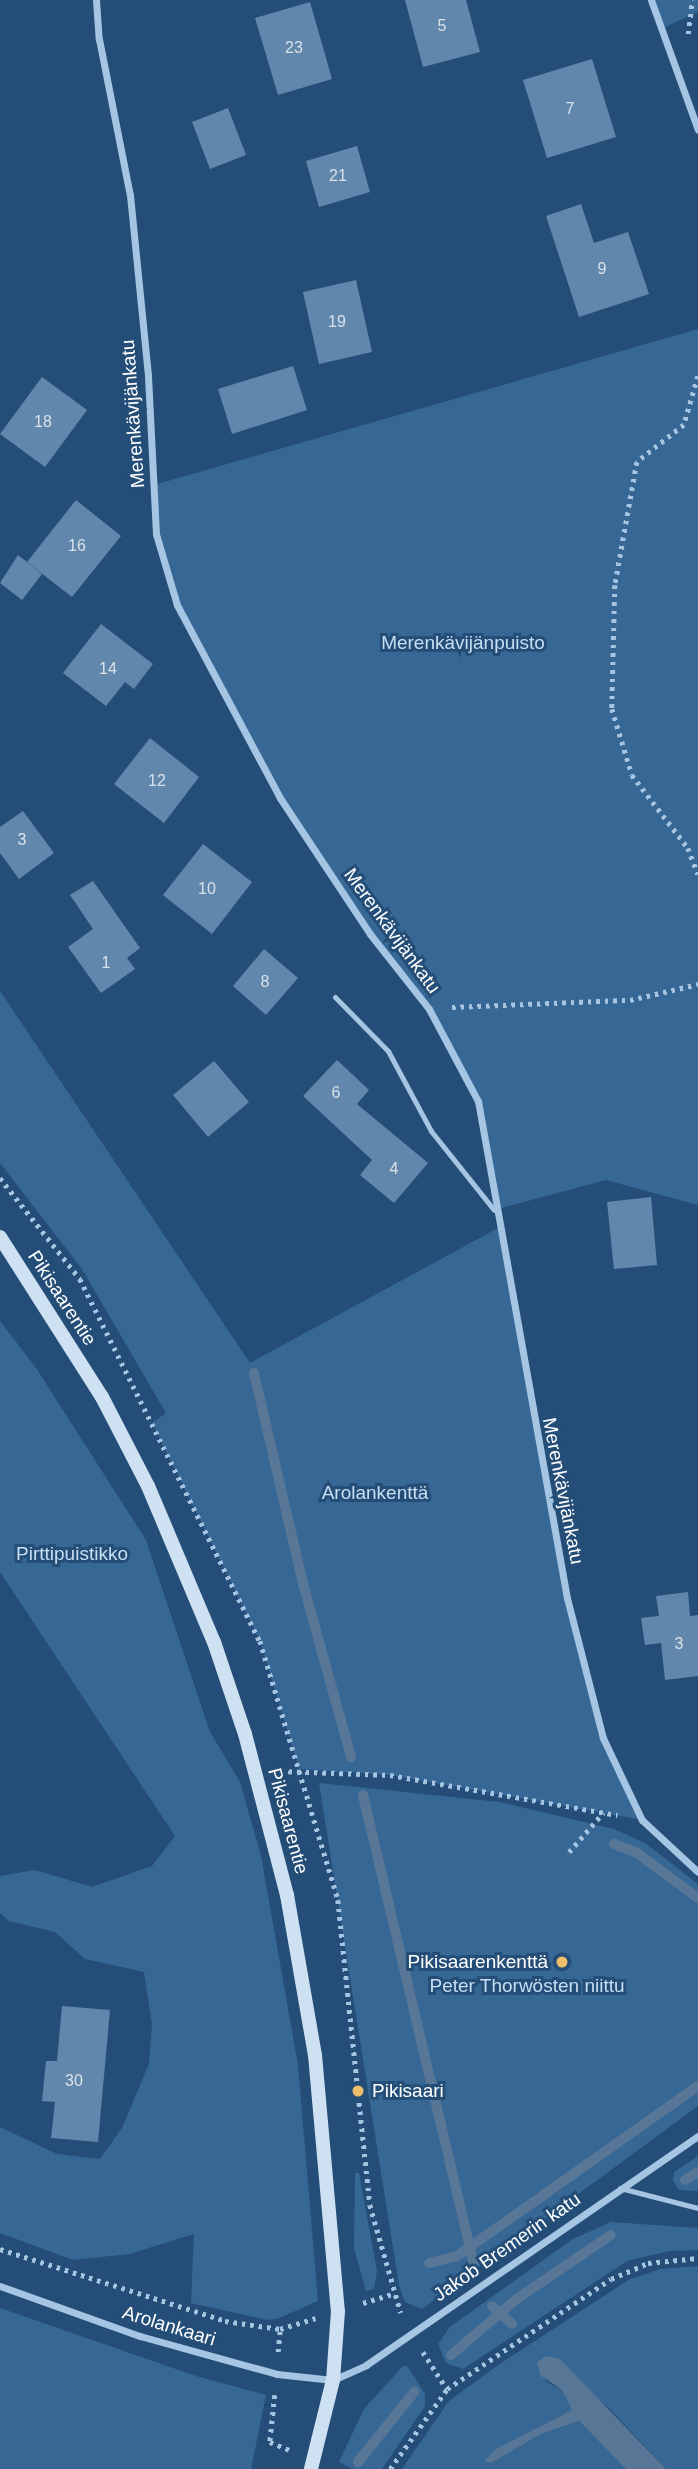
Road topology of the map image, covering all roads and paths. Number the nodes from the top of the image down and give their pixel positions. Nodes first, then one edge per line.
1 (96, 0) edge
2 (651, 0) edge
3 (698, 130) edge
4 (698, 376) edge
5 (698, 874) edge
6 (698, 984) edge
7 (335, 997) dead end
8 (429, 1009) junction
9 (494, 1210) junction
10 (0, 1237) edge
11 (256, 1775) junction
12 (604, 1812) junction
13 (642, 1820) junction
14 (569, 1852) dead end
15 (698, 1872) edge
16 (698, 2136) edge
17 (620, 2188) junction
18 (698, 2208) edge
19 (0, 2249) edge
20 (698, 2258) edge
21 (0, 2286) edge
22 (392, 2294) dead end
23 (338, 2311) junction
24 (332, 2380) junction
25 (312, 2469) edge
26 (390, 2469) edge

1 - 8 street, Merenkävijänkatu
2 - 3 street
4 - 5 path
6 - 8 path
7 - 9 lane
8 - 9 street, Merenkävijänkatu
9 - 13 street, Merenkävijänkatu
10 - 11 street, Pikisaarentie
11 - 12 path
11 - 23 street, Pikisaarentie
12 - 13 path
12 - 14 path
13 - 15 street, Merenkävijänkatu
16 - 17 street, Jakob Bremerin katu
17 - 18 lane
17 - 24 street, Jakob Bremerin katu
19 - 23 path
20 - 26 path
21 - 24 street, Arolankaari
22 - 23 path
23 - 24 street, Pikisaarentie
24 - 25 street, Pikisaarentie

